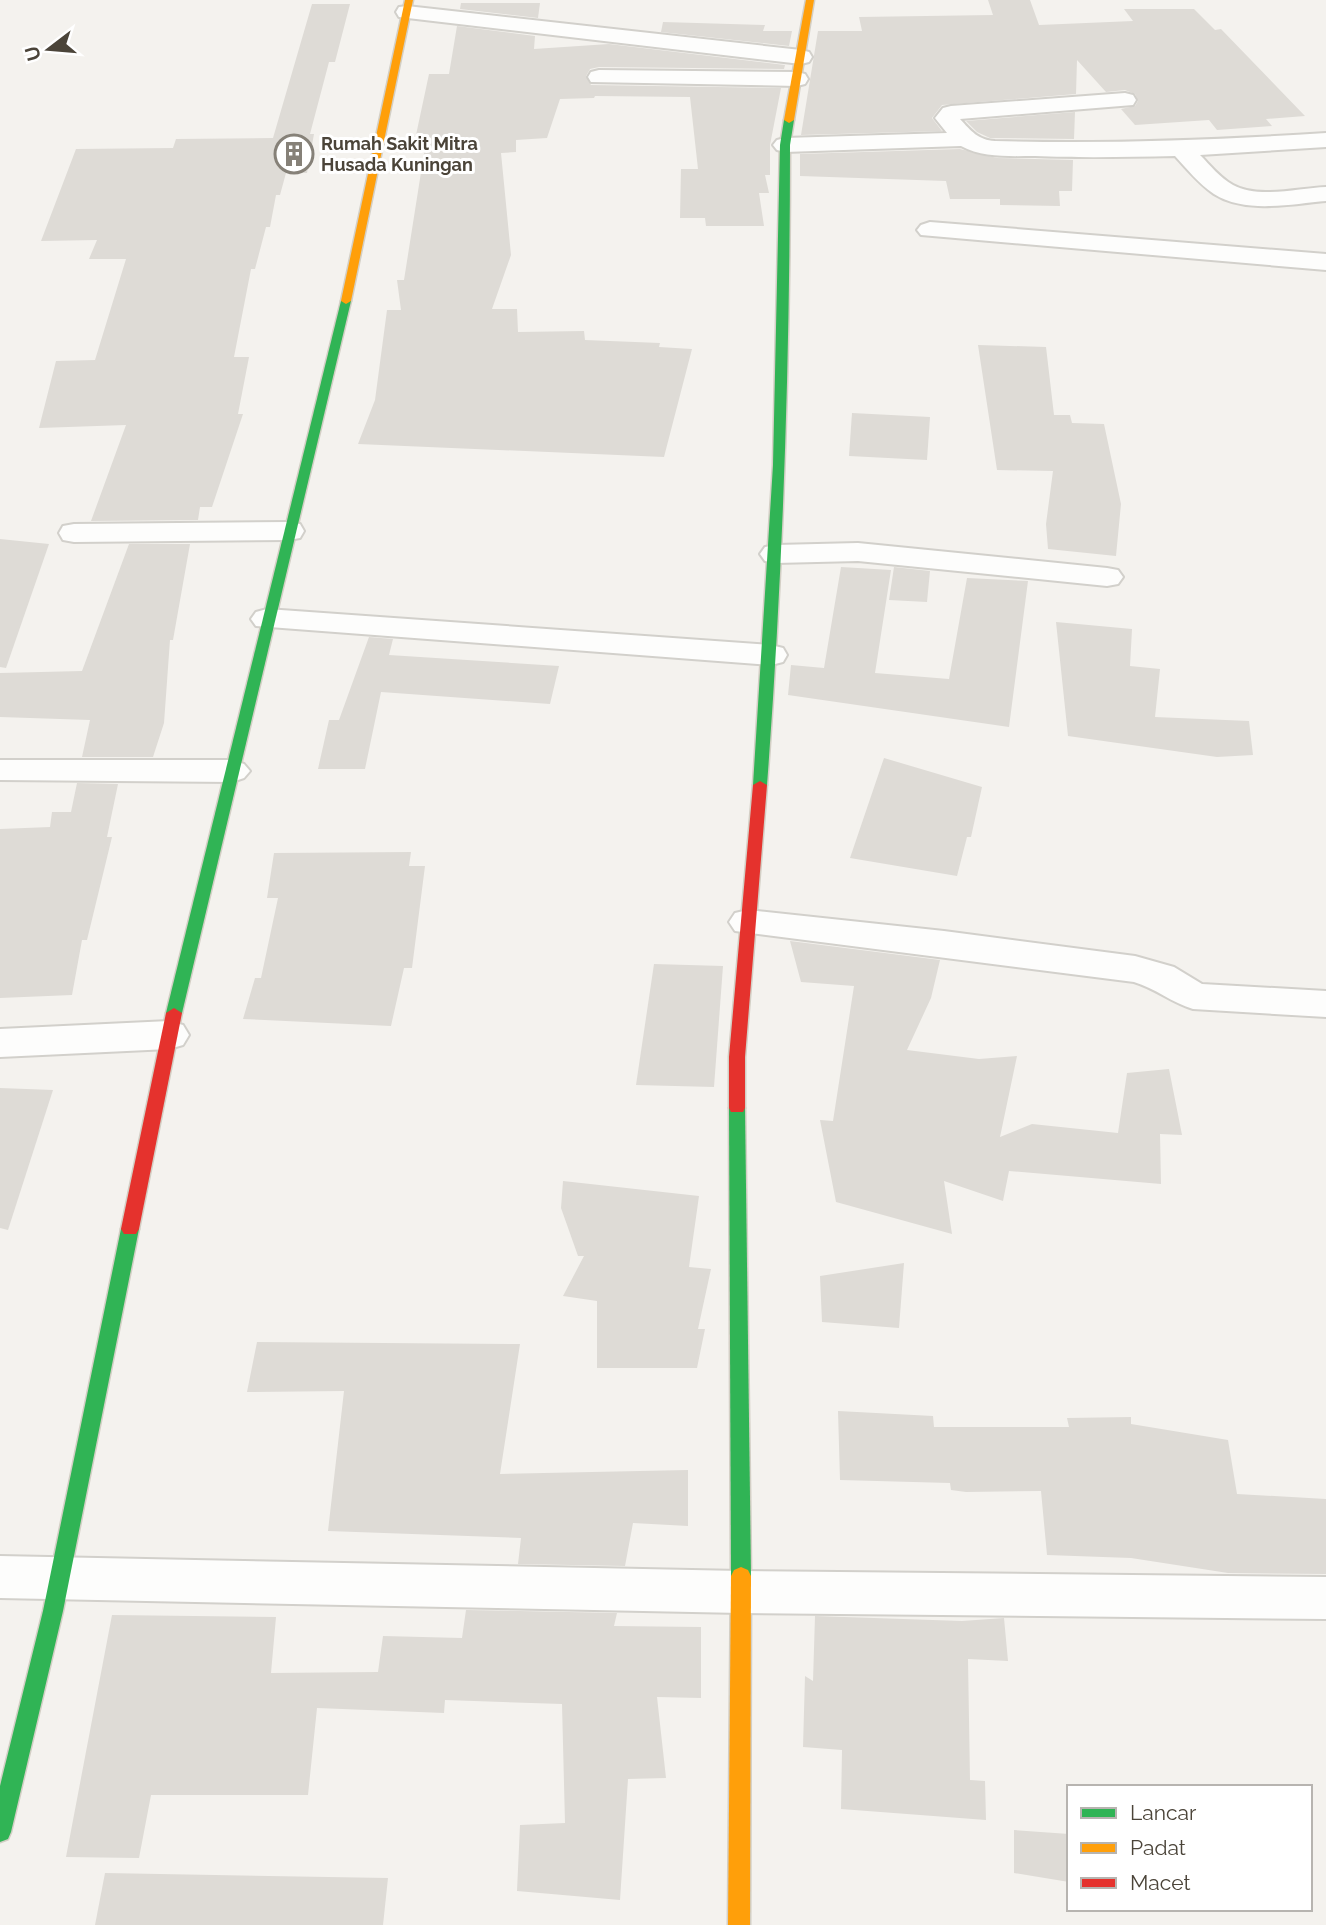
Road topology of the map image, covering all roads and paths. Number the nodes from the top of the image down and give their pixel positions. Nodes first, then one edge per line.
1 (810, 0) edge
2 (408, 6) edge
3 (802, 57) junction
4 (598, 76) dead end
5 (797, 79) junction
6 (1125, 100) dead end
7 (965, 139) junction
8 (1326, 140) edge
9 (785, 145) junction
10 (1181, 149) junction
11 (1326, 194) edge
12 (930, 230) dead end
13 (1326, 262) edge
14 (289, 531) junction
15 (74, 533) dead end
16 (776, 554) junction
17 (1107, 577) dead end
18 (267, 619) junction
19 (771, 655) junction
20 (0, 770) edge
21 (232, 771) junction
22 (748, 922) junction
23 (1326, 1004) edge
24 (170, 1035) junction
25 (0, 1043) edge
26 (0, 1577) edge
27 (60, 1578) junction
28 (741, 1592) junction
29 (1326, 1598) edge
30 (0, 1832) edge
31 (739, 1925) edge

1 - 3 street
2 - 3 street
2 - 14 street
3 - 5 street
4 - 5 street
5 - 9 street
6 - 7 street
7 - 9 street
7 - 10 street
8 - 10 street
9 - 16 street
10 - 11 street
12 - 13 street
14 - 15 street
14 - 18 street
16 - 17 street
16 - 19 street
18 - 19 street
18 - 21 street
19 - 22 street
20 - 21 street
21 - 24 street
22 - 23 street
22 - 28 street
24 - 25 street
24 - 27 street
26 - 27 street
27 - 28 street
27 - 30 street
28 - 29 street
28 - 31 street

